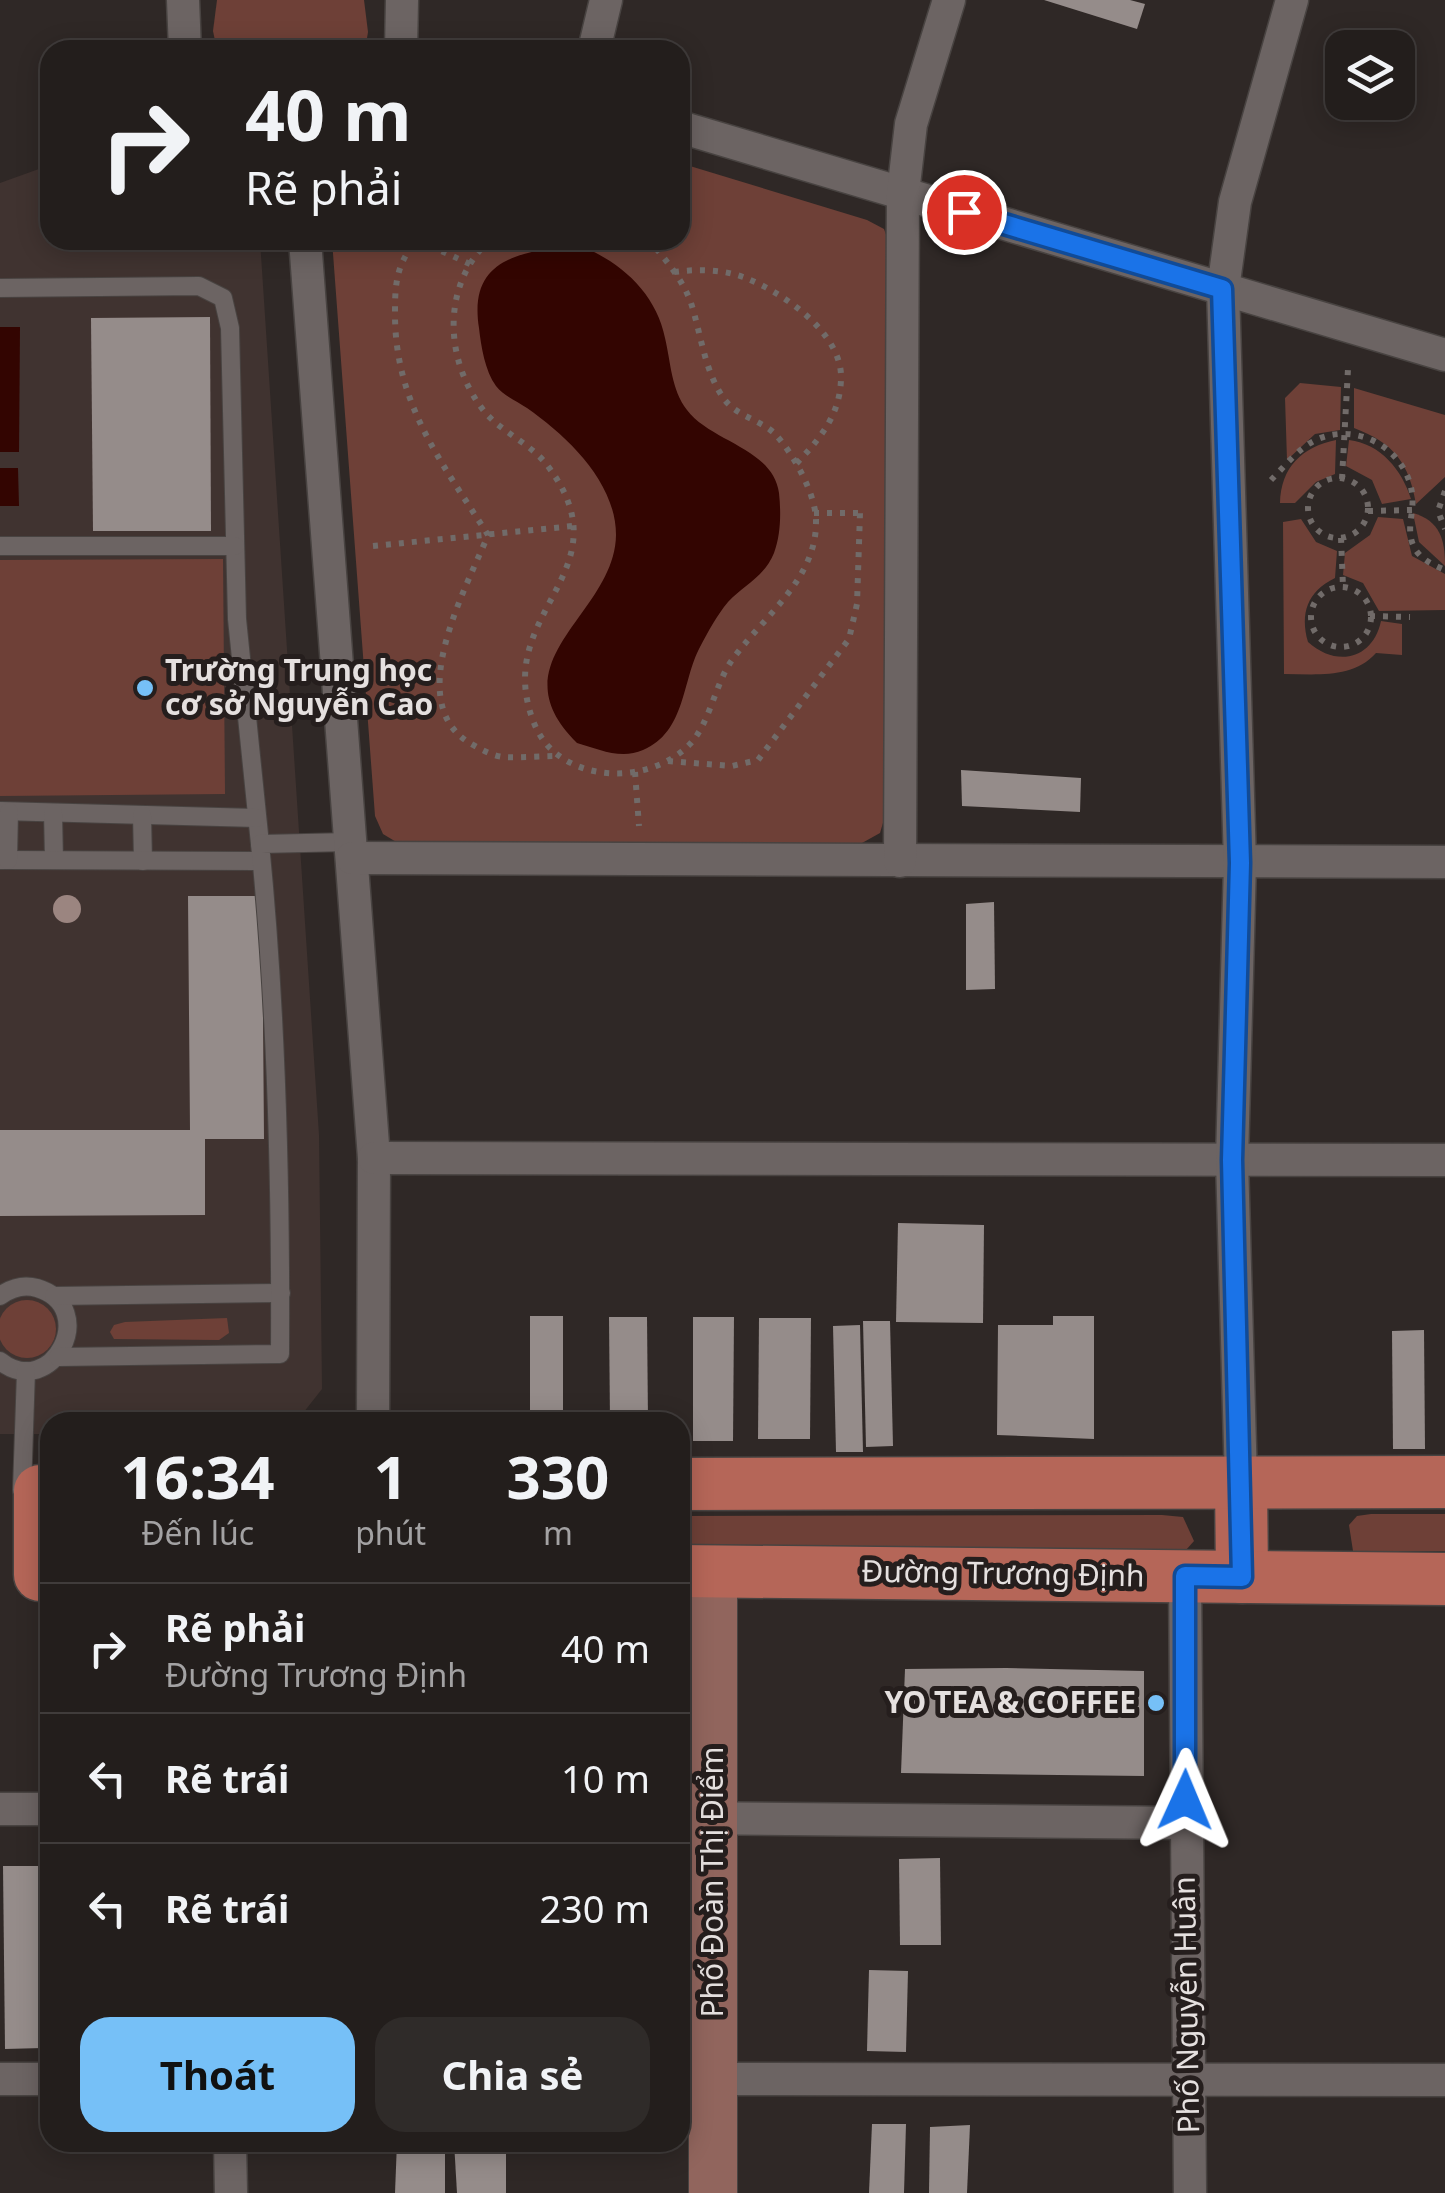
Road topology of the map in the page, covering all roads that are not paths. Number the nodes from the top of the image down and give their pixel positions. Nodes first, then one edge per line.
1 (183, 0) edge
2 (402, 0) edge
3 (606, 0) edge
4 (950, 0) edge
5 (1292, 0) edge
6 (185, 40) edge
7 (401, 40) edge
8 (596, 40) edge
9 (690, 129) edge
10 (903, 194) junction
11 (307, 250) edge
12 (0, 288) edge
13 (1222, 289) junction
14 (1445, 354) edge
15 (0, 546) edge
16 (235, 546) junction
17 (4, 812) edge
18 (53, 812) junction
19 (142, 815) junction
20 (257, 818) junction
21 (351, 850) junction
22 (260, 853) junction
23 (4, 860) edge
24 (54, 860) junction
25 (144, 861) junction
26 (900, 861) junction
27 (1445, 862) edge
28 (1240, 863) junction
29 (374, 1158) junction
30 (1232, 1160) junction
31 (1445, 1160) edge
32 (281, 1293) junction
33 (1, 1294) edge
34 (54, 1296) junction
35 (58, 1357) junction
36 (0, 1361) edge
37 (26, 1370) junction
38 (372, 1412) edge
39 (1241, 1481) junction
40 (1445, 1482) edge
41 (690, 1484) edge
42 (28, 1490) edge
43 (697, 1571) edge
44 (30, 1575) edge
45 (1185, 1576) junction
46 (1242, 1577) junction
47 (1445, 1579) edge
48 (40, 1809) edge
49 (0, 1810) edge
50 (697, 1818) edge
51 (1184, 1822) junction
52 (0, 2079) edge
53 (40, 2079) edge
54 (697, 2079) edge
55 (1188, 2080) junction
56 (1445, 2080) edge
57 (230, 2152) edge
58 (230, 2193) edge
59 (713, 2193) edge
60 (1190, 2193) edge

1 - 6 street
2 - 7 street
3 - 8 street
4 - 10 street
5 - 13 street
9 - 10 street
10 - 13 street
10 - 26 street
11 - 21 street
12 - 16 lane
13 - 14 street
13 - 28 street
15 - 16 lane
16 - 20 lane
17 - 18 lane
17 - 23 lane
18 - 19 lane
18 - 24 lane
19 - 20 lane
19 - 25 lane
20 - 22 lane
21 - 22 lane
21 - 26 street
21 - 29 street
22 - 25 lane
22 - 32 lane
23 - 24 lane
24 - 25 lane
26 - 28 street
27 - 28 street
28 - 30 street
29 - 30 street
29 - 38 street
30 - 31 street
30 - 39 street
32 - 34 lane
32 - 35 lane
33 - 34 lane
34 - 35 lane
35 - 37 lane
36 - 37 lane
37 - 42 lane
39 - 40 main road
39 - 41 main road
39 - 46 main road
42 - 44 main road
43 - 45 main road, Đường Trương Định
43 - 50 street, Phố Đoàn Thị Điểm
45 - 46 main road, Đường Trương Định
45 - 51 street, Phố Nguyễn Huân
46 - 47 main road, Đường Trương Định
48 - 49 street
50 - 51 street
50 - 54 street, Phố Đoàn Thị Điểm
51 - 55 street, Phố Nguyễn Huân
52 - 53 street
54 - 55 street
54 - 59 street, Phố Đoàn Thị Điểm
55 - 56 street
55 - 60 street, Phố Nguyễn Huân
57 - 58 street

